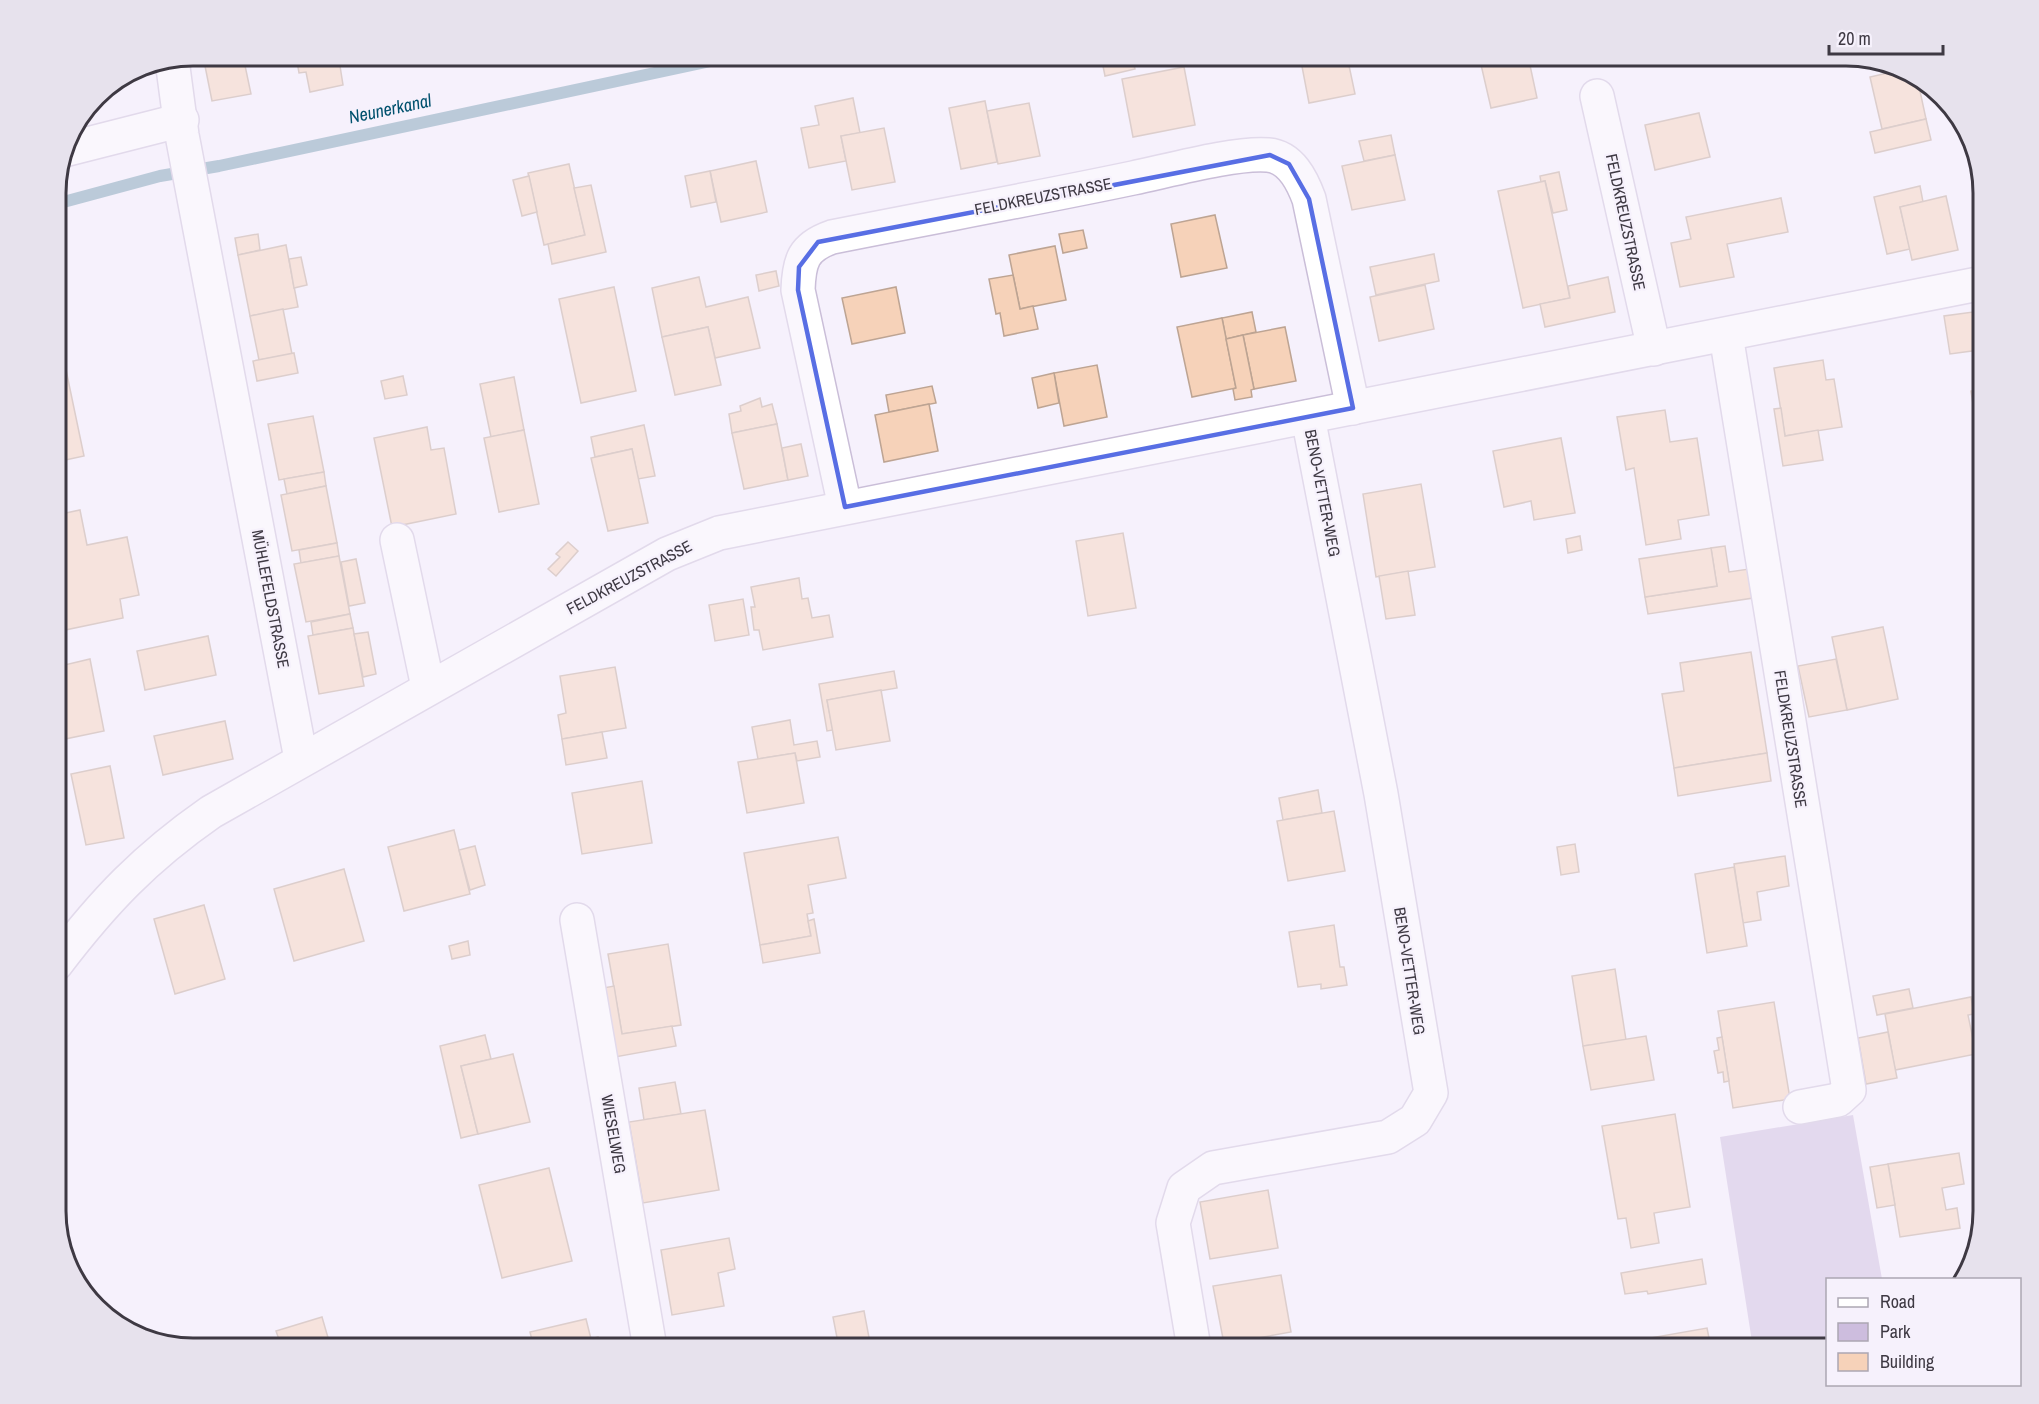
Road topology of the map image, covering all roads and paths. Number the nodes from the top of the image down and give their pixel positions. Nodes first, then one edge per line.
1 (173, 67) edge
2 (1597, 96) dead end
3 (182, 127) junction
4 (75, 148) edge
5 (1973, 285) edge
6 (1726, 335) junction
7 (1654, 349) junction
8 (1353, 408) junction
9 (1308, 417) junction
10 (845, 507) junction
11 (398, 540) dead end
12 (428, 687) junction
13 (302, 759) junction
14 (577, 920) dead end
15 (66, 952) edge
16 (1800, 1107) dead end
17 (648, 1338) edge
18 (1192, 1338) edge

1 - 3 street, MÜHLEFELDSTRASSE
2 - 7 street, FELDKREUZSTRASSE
3 - 4 street
3 - 13 street, MÜHLEFELDSTRASSE
5 - 6 street, FELDKREUZSTRASSE
6 - 7 street, FELDKREUZSTRASSE
6 - 16 street, FELDKREUZSTRASSE
7 - 8 street, FELDKREUZSTRASSE
8 - 9 street, FELDKREUZSTRASSE
8 - 10 street, FELDKREUZSTRASSE
9 - 10 street, FELDKREUZSTRASSE
9 - 18 street, BENO-VETTER-WEG
10 - 12 street, FELDKREUZSTRASSE
11 - 12 street
12 - 13 street, FELDKREUZSTRASSE
13 - 15 street
14 - 17 street, WIESELWEG

